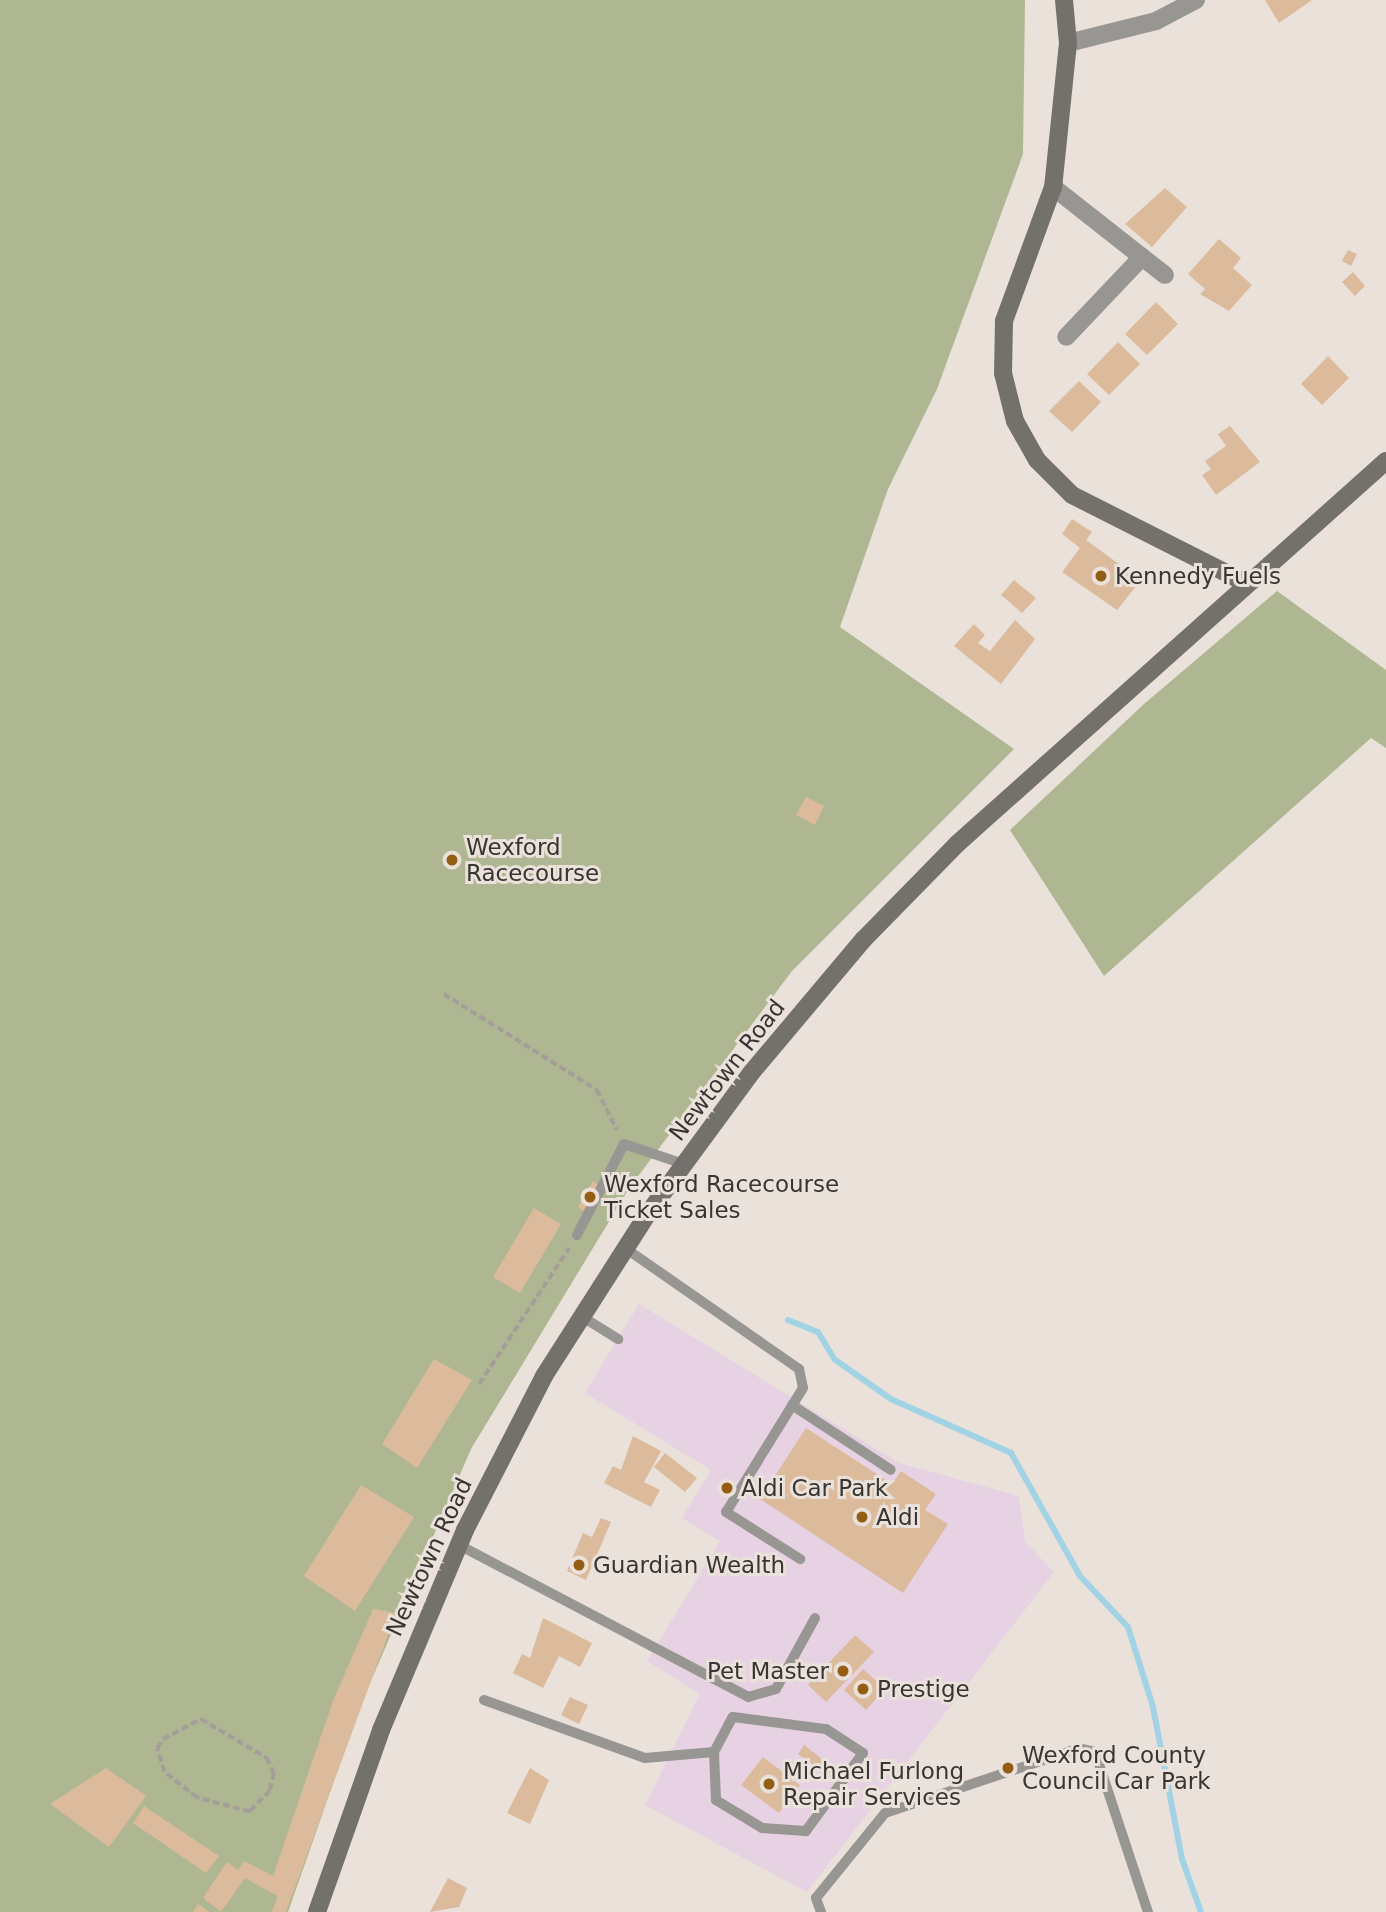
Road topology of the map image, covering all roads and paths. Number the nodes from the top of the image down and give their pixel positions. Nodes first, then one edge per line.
1 (1064, 0) edge
2 (1196, 0) edge
3 (1068, 43) junction
4 (1053, 187) junction
5 (1142, 257) junction
6 (1165, 275) dead end
7 (1066, 337) dead end
8 (1386, 461) edge
9 (1246, 583) junction
10 (444, 994) dead end
11 (624, 1144) junction
12 (684, 1164) junction
13 (578, 1235) joint
14 (625, 1248) junction
15 (580, 1316) junction
16 (618, 1339) dead end
17 (479, 1384) dead end
18 (792, 1405) junction
19 (891, 1470) dead end
20 (458, 1545) junction
21 (800, 1559) dead end
22 (815, 1618) dead end
23 (484, 1700) dead end
24 (172, 1733) joint
25 (714, 1752) junction
26 (317, 1912) edge
27 (821, 1912) edge
28 (1148, 1912) edge

1 - 3 main road
2 - 3 street
3 - 4 main road
4 - 5 street
4 - 9 main road
5 - 6 street
5 - 7 street
8 - 9 main road, Newtown Road
9 - 12 main road, Newtown Road
10 - 11 path
11 - 12 lane
11 - 13 lane
12 - 14 main road, Newtown Road
13 - 17 path
14 - 15 main road, Newtown Road
14 - 18 lane
15 - 16 lane
15 - 20 main road, Newtown Road
18 - 19 lane
18 - 21 lane
20 - 22 lane
20 - 26 main road, Newtown Road
23 - 25 lane
24 - 24 path
25 - 25 lane
27 - 28 lane

